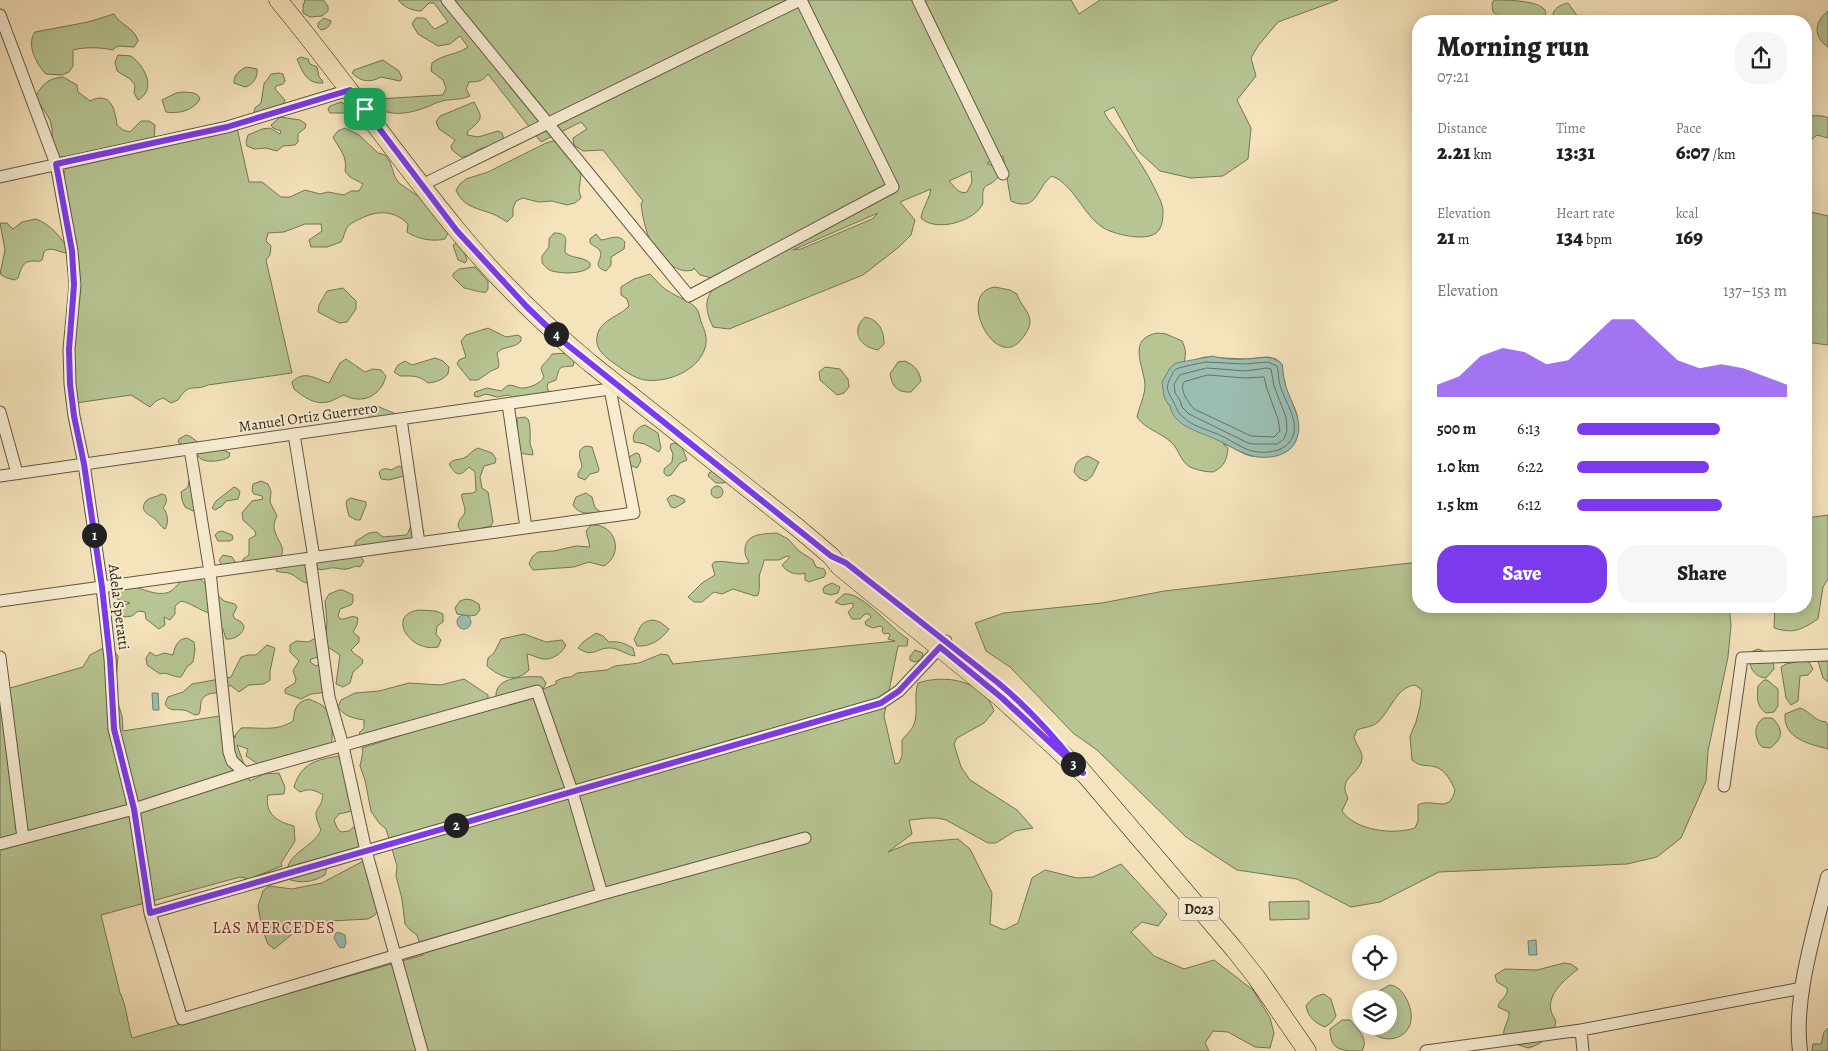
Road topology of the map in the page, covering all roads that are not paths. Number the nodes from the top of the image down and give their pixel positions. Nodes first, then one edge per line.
1 (278, 0) edge
2 (447, 0) edge
3 (800, 0) edge
4 (918, 0) edge
5 (0, 15) edge
6 (350, 90) junction
7 (547, 122) junction
8 (56, 164) junction
9 (1003, 174) dead end
10 (0, 177) edge
11 (422, 185) junction
12 (615, 389) junction
13 (508, 404) junction
14 (0, 412) edge
15 (401, 419) junction
16 (294, 434) junction
17 (190, 449) junction
18 (84, 464) junction
19 (17, 473) junction
20 (0, 476) edge
21 (526, 528) junction
22 (419, 543) junction
23 (312, 558) junction
24 (210, 572) junction
25 (102, 587) junction
26 (0, 601) edge
27 (943, 644) junction
28 (1828, 655) edge
29 (0, 657) edge
30 (343, 746) junction
31 (245, 773) junction
32 (1724, 786) dead end
33 (572, 790) junction
34 (134, 809) junction
35 (23, 838) junction
36 (805, 838) dead end
37 (0, 844) edge
38 (366, 851) junction
39 (1828, 877) edge
40 (602, 894) junction
41 (150, 913) junction
42 (395, 955) junction
43 (1802, 988) junction
44 (1581, 1030) junction
45 (422, 1051) edge
46 (1308, 1051) edge
47 (1426, 1051) edge
48 (1583, 1051) edge
49 (1800, 1051) edge

1 - 6 main road, D023
2 - 7 street
3 - 7 street
3 - 7 street
4 - 9 street
5 - 8 street, Adela Speratti
6 - 8 street
6 - 11 main road, D023
7 - 11 street
8 - 10 street
8 - 18 street, Adela Speratti
11 - 12 main road, D023
12 - 13 street, Manuel Ortiz Guerrero
12 - 21 street
12 - 27 main road, D023
13 - 15 street, Manuel Ortiz Guerrero
13 - 21 street
14 - 19 street
15 - 16 street, Manuel Ortiz Guerrero
15 - 22 street
16 - 17 street, Manuel Ortiz Guerrero
16 - 23 street
17 - 18 street, Manuel Ortiz Guerrero
17 - 24 street
18 - 19 street, Manuel Ortiz Guerrero
18 - 25 street, Adela Speratti
19 - 20 street, Manuel Ortiz Guerrero
21 - 22 street
22 - 23 street
23 - 24 street
23 - 30 street
24 - 25 street
24 - 31 street
25 - 26 street
25 - 34 street, Adela Speratti
27 - 33 street
27 - 46 main road, D023
28 - 32 street
29 - 35 street
30 - 31 street
30 - 33 street
30 - 38 street
31 - 34 street
33 - 38 street
33 - 40 street
34 - 35 street
34 - 41 street, Adela Speratti
35 - 37 street
36 - 40 street
38 - 41 street
38 - 42 street
39 - 43 street
40 - 42 street
41 - 42 street, Adela Speratti
42 - 45 street
43 - 44 street
43 - 49 street
44 - 47 street
44 - 48 street

